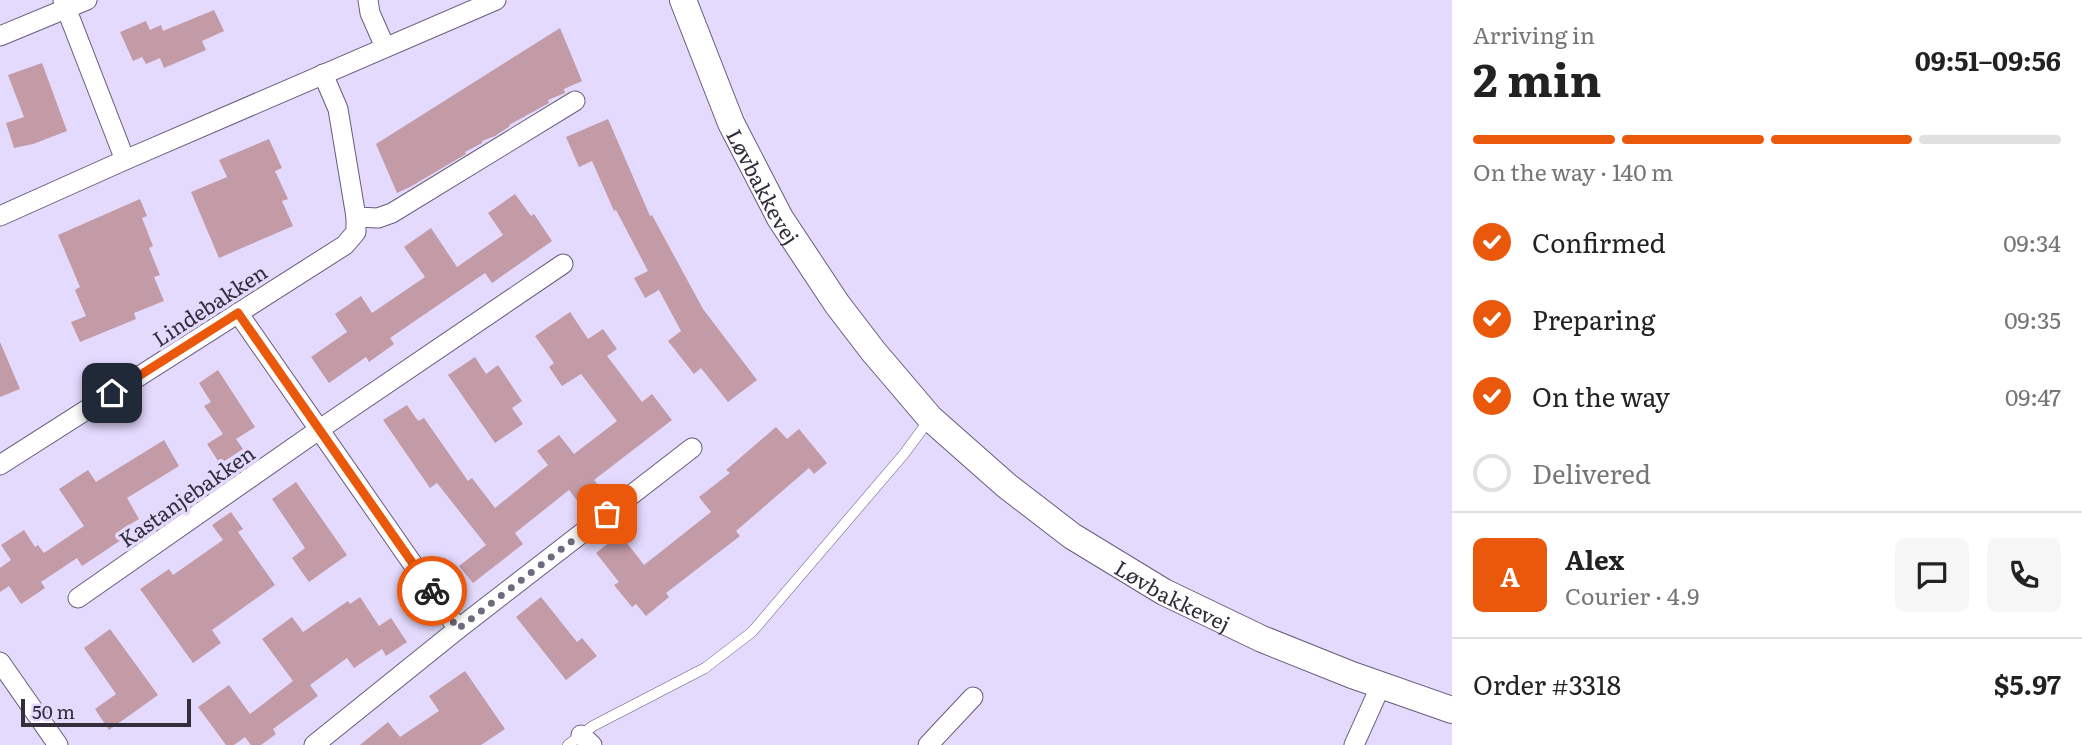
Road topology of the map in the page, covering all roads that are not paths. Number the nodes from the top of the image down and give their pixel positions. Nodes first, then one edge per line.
1 (87, 0) edge
2 (368, 0) edge
3 (496, 0) edge
4 (683, 0) edge
5 (65, 4) edge
6 (0, 36) edge
7 (385, 47) junction
8 (323, 74) junction
9 (575, 101) dead end
10 (125, 160) junction
11 (0, 216) edge
12 (356, 217) junction
13 (562, 264) dead end
14 (238, 313) junction
15 (930, 418) junction
16 (320, 429) junction
17 (692, 448) dead end
18 (0, 465) edge
19 (78, 598) dead end
20 (458, 629) junction
21 (0, 662) edge
22 (1381, 685) junction
23 (973, 697) dead end
24 (1452, 710) edge
25 (581, 742) edge
26 (58, 745) edge
27 (314, 745) edge
28 (928, 745) edge
29 (1354, 745) edge

1 - 5 street
2 - 7 street
3 - 7 street
4 - 15 street, Løvbakkevej
5 - 6 street
5 - 10 street
7 - 8 street
8 - 10 street
8 - 12 street
9 - 12 street
10 - 11 street
12 - 14 street, Lindebakken
13 - 16 street, Kastanjebakken
14 - 16 street
14 - 18 street, Lindebakken
15 - 22 street, Løvbakkevej
15 - 25 lane
16 - 19 street, Kastanjebakken
16 - 20 street
17 - 20 street
20 - 27 street
21 - 26 street
22 - 24 street, Løvbakkevej
22 - 29 street
23 - 28 street

